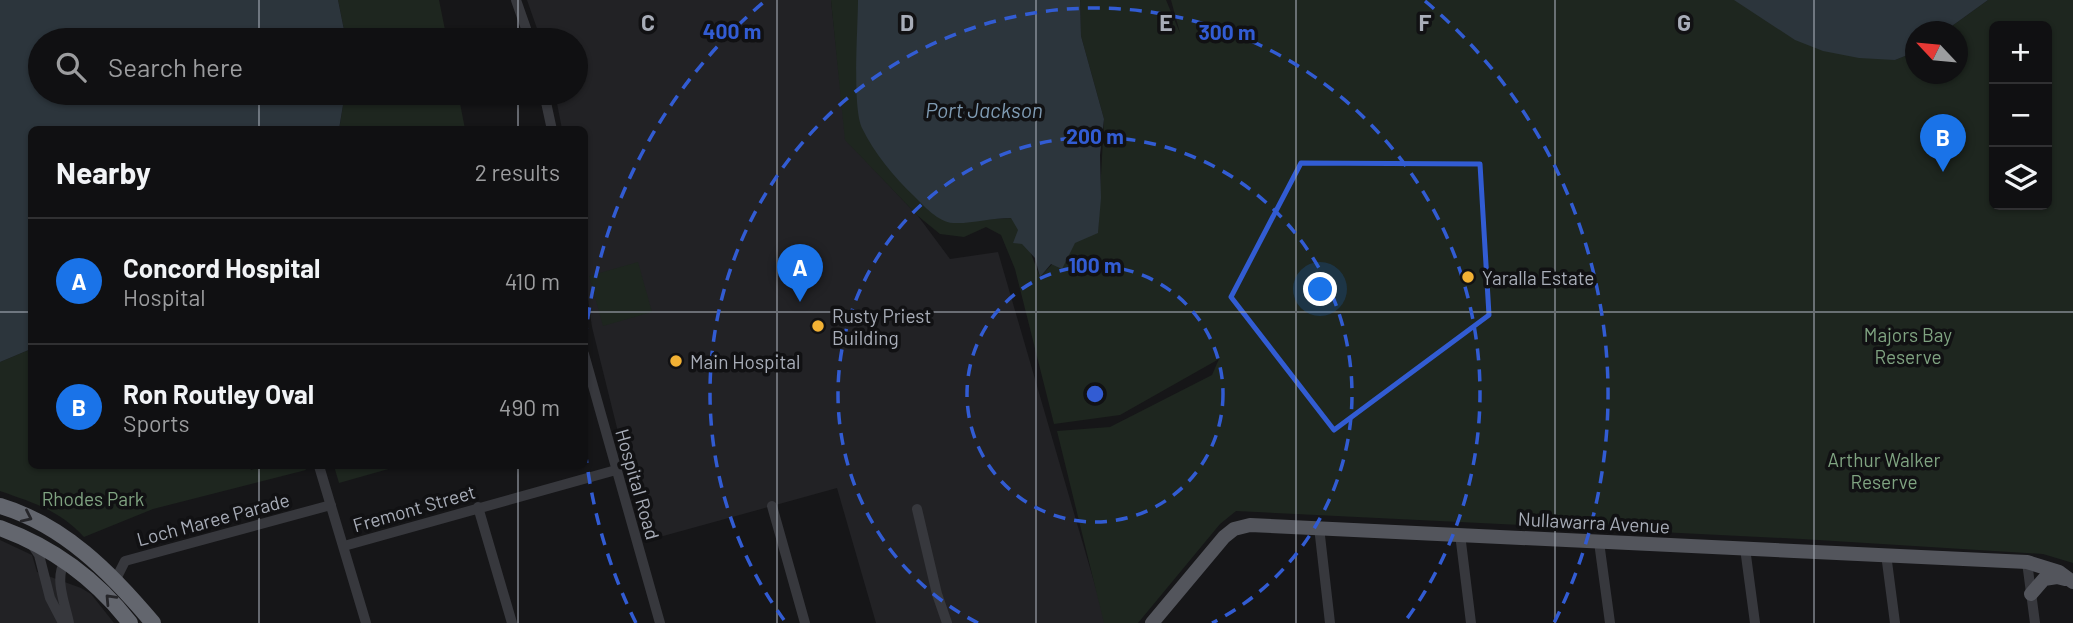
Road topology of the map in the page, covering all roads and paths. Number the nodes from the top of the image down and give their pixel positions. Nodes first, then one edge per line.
1 (516, 0) edge
2 (526, 28) edge
3 (547, 105) edge
4 (551, 126) edge
5 (588, 368) edge
6 (320, 469) edge
7 (616, 470) junction
8 (331, 505) junction
9 (0, 506) edge
10 (772, 506) dead end
11 (478, 507) junction
12 (917, 509) dead end
13 (1319, 527) junction
14 (0, 528) edge
15 (1460, 534) junction
16 (26, 539) junction
17 (1599, 542) junction
18 (74, 544) junction
19 (344, 546) junction
20 (1745, 548) junction
21 (1886, 554) junction
22 (61, 558) junction
23 (2027, 562) junction
24 (88, 577) junction
25 (115, 581) junction
26 (2073, 582) edge
27 (63, 594) junction
28 (2031, 594) junction
29 (65, 622) edge
30 (130, 623) edge
31 (153, 623) edge
32 (366, 623) edge
33 (512, 623) edge
34 (660, 623) edge
35 (805, 623) edge
36 (947, 623) edge
37 (1152, 623) edge
38 (1330, 623) edge
39 (1471, 623) edge
40 (1610, 623) edge
41 (1755, 623) edge
42 (1895, 623) edge
43 (2035, 623) edge

1 - 2 street
3 - 4 street
5 - 7 street, Hospital Road
6 - 8 street
7 - 11 street, Fremont Street
7 - 34 street, Hospital Road
8 - 19 street
8 - 25 street, Loch Maree Parade
9 -> 18 highway
10 - 35 street
11 - 19 street, Fremont Street
11 - 33 street
12 - 36 street
13 - 15 main road, Nullawarra Avenue
13 - 37 main road, Nullawarra Avenue
13 - 38 street
14 - 16 highway
15 - 17 main road, Nullawarra Avenue
15 - 39 street
16 - 22 highway
16 - 29 street
17 - 20 main road, Nullawarra Avenue
17 - 40 street
18 - 22 highway
18 - 25 highway
19 - 32 street
20 - 21 main road, Nullawarra Avenue
20 - 41 street
21 - 23 main road, Nullawarra Avenue
21 - 42 street
22 - 24 highway
22 - 27 street
22 - 29 street
23 - 26 main road, Nullawarra Avenue
23 - 28 street
24 - 27 street
30 -> 24 highway
25 - 31 highway
26 - 28 main road
27 - 29 street
28 - 43 street

